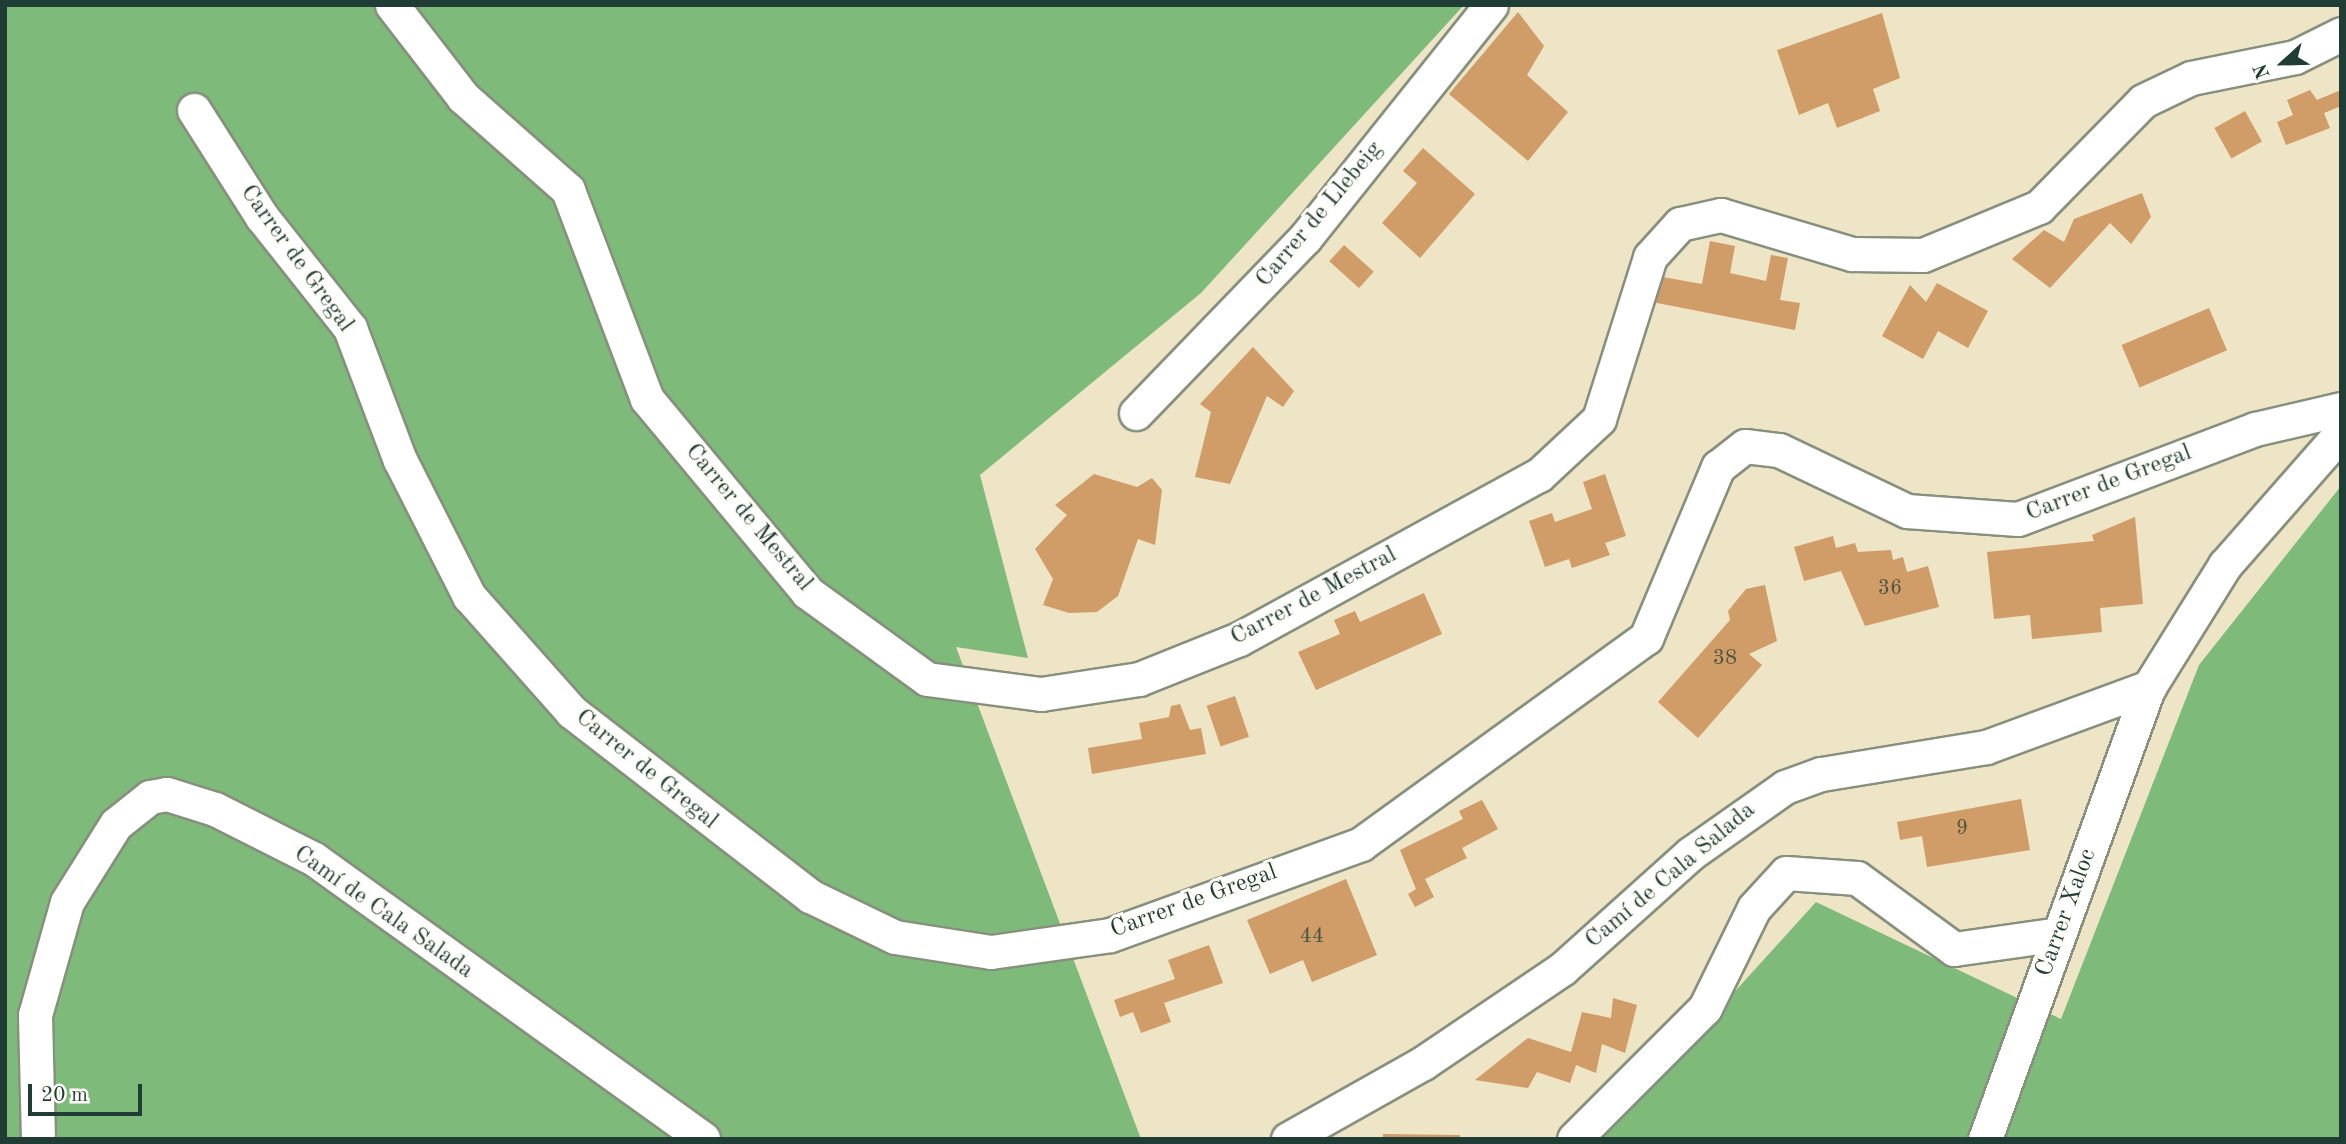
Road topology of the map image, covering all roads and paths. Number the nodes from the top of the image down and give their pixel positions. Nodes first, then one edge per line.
1 (392, 5) edge
2 (1491, 5) edge
3 (2341, 34) edge
4 (194, 110) dead end
5 (2341, 409) edge
6 (1136, 412) dead end
7 (2341, 433) edge
8 (2149, 687) junction
9 (2059, 934) junction
10 (38, 1139) edge
11 (703, 1139) edge
12 (1288, 1139) edge
13 (1574, 1139) edge
14 (1985, 1139) edge

1 - 3 street, Carrer de Mestral
2 - 6 street, Carrer de Llebeig
4 - 5 street, Carrer de Gregal
7 - 8 street
8 - 9 street, Carrer Xaloc
8 - 12 street, Camí de Cala Salada
9 - 13 street
9 - 14 street, Carrer Xaloc
10 - 11 street, Camí de Cala Salada

